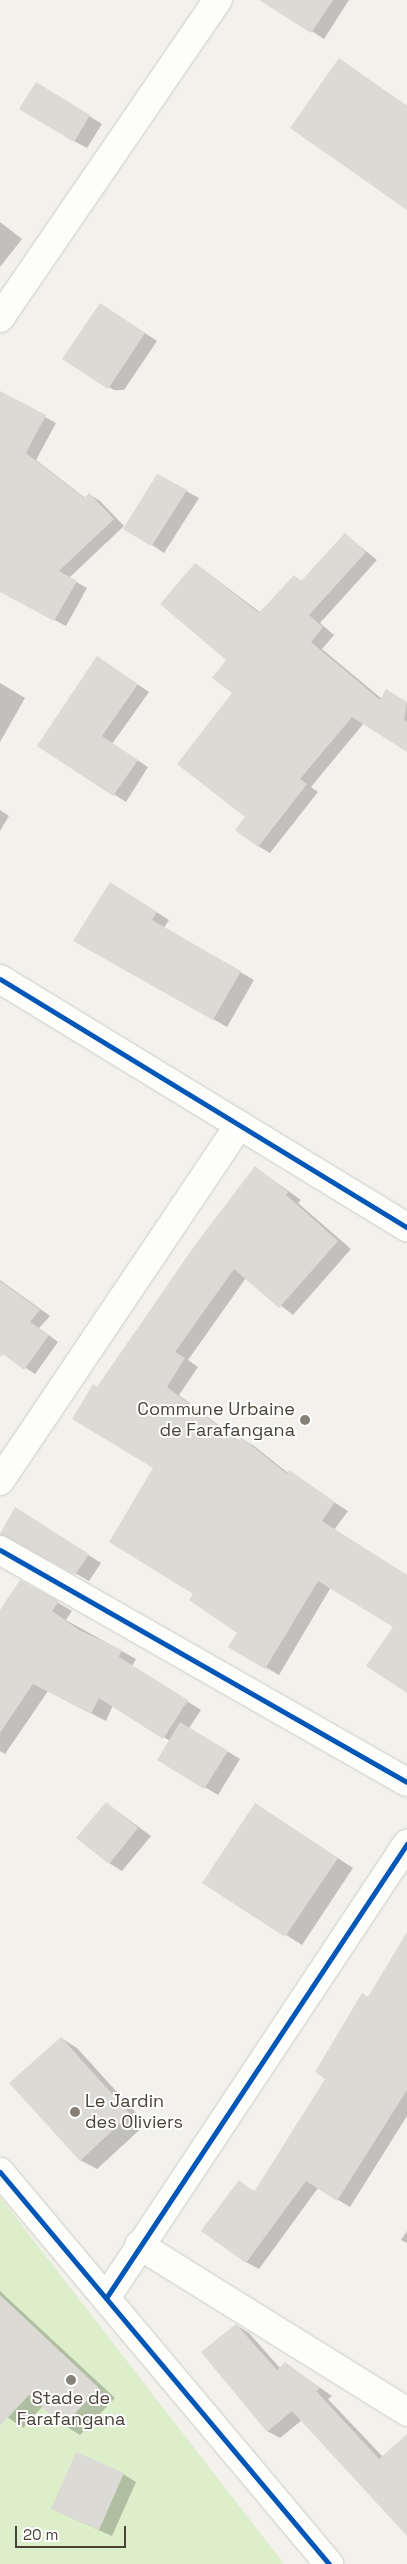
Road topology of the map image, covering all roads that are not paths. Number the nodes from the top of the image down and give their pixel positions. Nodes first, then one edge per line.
1 (218, 0) edge
2 (0, 318) edge
3 (0, 979) edge
4 (239, 1125) junction
5 (407, 1227) edge
6 (0, 1481) edge
7 (0, 1550) edge
8 (407, 1782) edge
9 (407, 1844) edge
10 (0, 2172) edge
11 (139, 2245) junction
12 (106, 2298) junction
13 (407, 2412) edge
14 (329, 2564) edge

1 - 2 street
3 - 4 street
4 - 5 street
4 - 6 street
7 - 8 street
9 - 11 street
10 - 12 street
11 - 12 street
11 - 13 street
12 - 14 street

